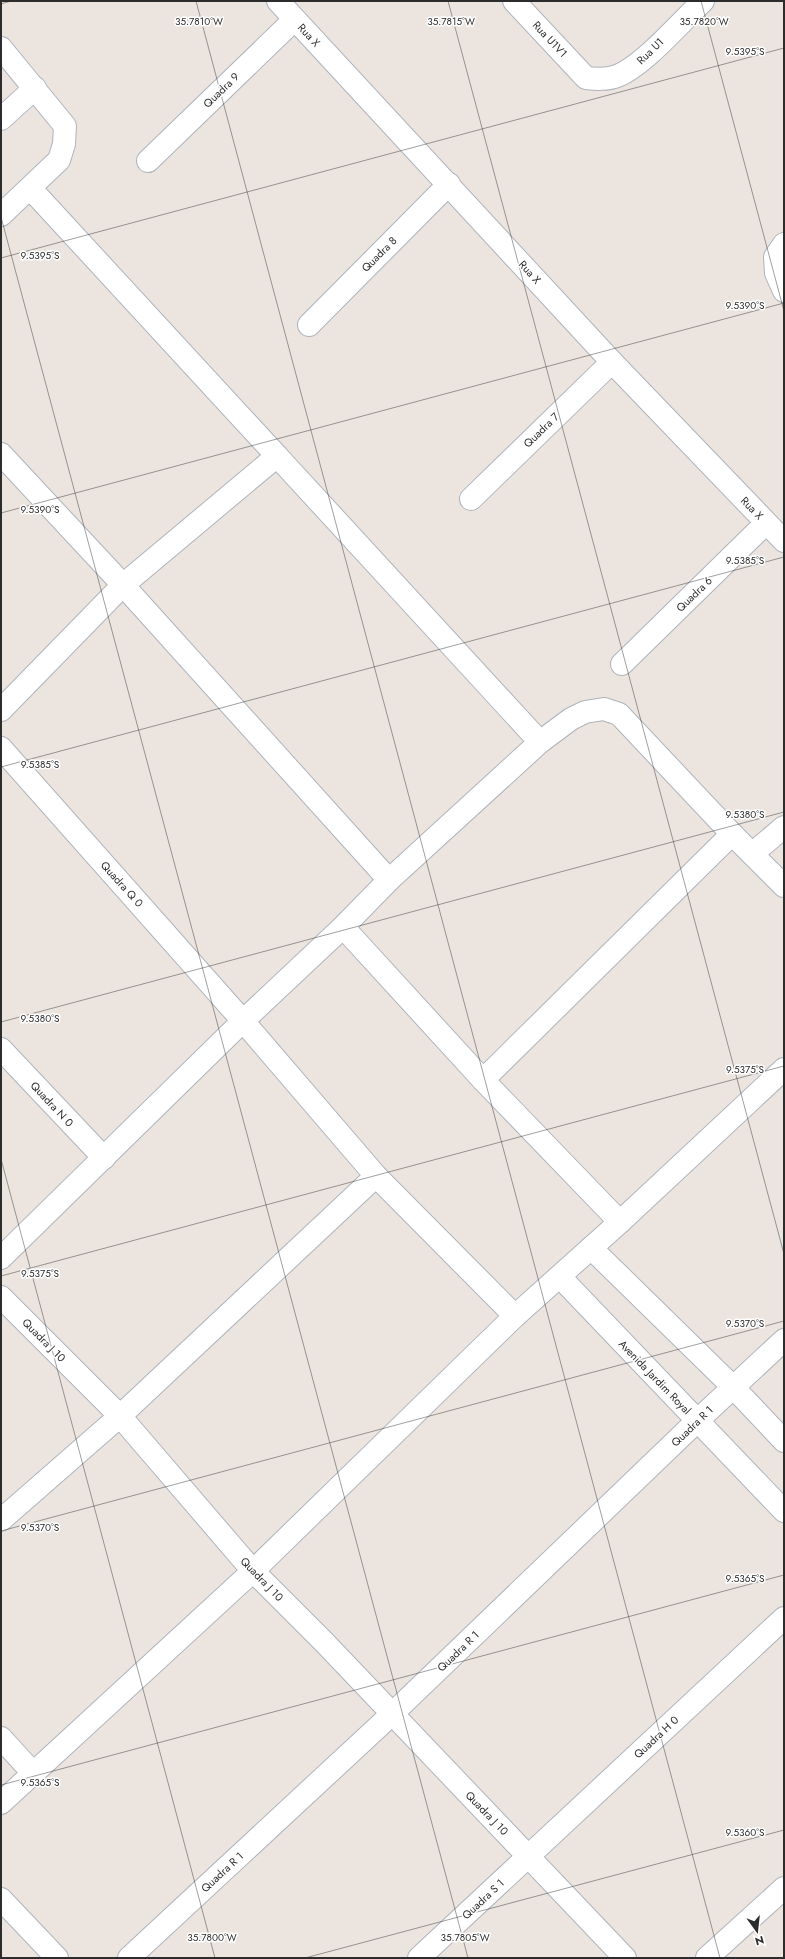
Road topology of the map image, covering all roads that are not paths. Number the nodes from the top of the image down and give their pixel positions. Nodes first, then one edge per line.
1 (278, 1) edge
2 (514, 1) edge
3 (703, 1) edge
4 (294, 20) junction
5 (1, 48) edge
6 (586, 78) joint
7 (35, 88) junction
8 (1, 120) edge
9 (148, 161) dead end
10 (449, 184) junction
11 (30, 188) junction
12 (1, 215) edge
13 (784, 244) edge
14 (784, 290) edge
15 (309, 325) dead end
16 (612, 362) junction
17 (1, 454) edge
18 (277, 456) junction
19 (471, 499) dead end
20 (766, 523) junction
21 (784, 541) edge
22 (123, 585) junction
23 (622, 664) dead end
24 (1, 710) edge
25 (540, 742) junction
26 (1, 748) edge
27 (784, 827) edge
28 (732, 834) junction
29 (752, 854) junction
30 (389, 880) junction
31 (784, 886) edge
32 (343, 927) junction
33 (243, 1021) junction
34 (1, 1049) edge
35 (784, 1069) edge
36 (483, 1080) junction
37 (104, 1158) junction
38 (376, 1176) junction
39 (620, 1222) junction
40 (591, 1248) junction
41 (1, 1258) edge
42 (560, 1277) junction
43 (1, 1297) edge
44 (515, 1316) junction
45 (784, 1340) edge
46 (733, 1387) junction
47 (120, 1416) junction
48 (697, 1421) junction
49 (784, 1441) edge
50 (784, 1511) edge
51 (1, 1520) edge
52 (253, 1571) junction
53 (784, 1618) edge
54 (392, 1714) junction
55 (1, 1738) edge
56 (33, 1773) junction
57 (1, 1803) edge
58 (529, 1857) junction
59 (784, 1888) edge
60 (1, 1898) edge
61 (58, 1958) edge
62 (129, 1958) edge
63 (419, 1958) edge
64 (625, 1958) edge
65 (707, 1958) edge

1 - 4 street, Rua X
2 - 6 street, Rua U1V1
3 - 6 street, Rua U1
4 - 9 street, Quadra 9
4 - 10 street, Rua X
5 - 7 street
7 - 8 street
7 - 11 street
10 - 15 street, Quadra 8
10 - 16 street, Rua X
11 - 12 street
11 - 18 street
13 - 14 street
16 - 19 street, Quadra 7
16 - 20 street, Rua X
17 - 22 street
18 - 22 street
18 - 25 street
20 - 21 street, Rua X
20 - 23 street, Quadra 6
22 - 24 street
22 - 30 street
25 - 28 street
25 - 30 street
26 - 33 street, Quadra Q 0
27 - 29 street
28 - 29 street
28 - 36 street
29 - 31 street
30 - 32 street
32 - 33 street
32 - 36 street
33 - 37 street
33 - 38 street, Quadra Q 0
34 - 37 street, Quadra N 0
35 - 39 street
36 - 39 street
37 - 41 street
38 - 44 street, Quadra Q 0
38 - 47 street
39 - 40 street
40 - 42 street
40 - 46 street
42 - 44 street
42 - 48 street, Avenida Jardim Royal
43 - 47 street, Quadra J 10
44 - 52 street
45 - 46 street, Quadra R 1
46 - 48 street, Quadra R 1
46 - 49 street
47 - 51 street
47 - 52 street, Quadra J 10
48 - 50 street, Avenida Jardim Royal
48 - 54 street, Quadra R 1
52 - 54 street, Quadra J 10
52 - 56 street
53 - 58 street, Quadra H 0
54 - 58 street, Quadra J 10
54 - 62 street, Quadra R 1
55 - 56 street
56 - 57 street
58 - 63 street, Quadra S 1
58 - 64 street, Quadra J 10
59 - 65 street
60 - 61 street

